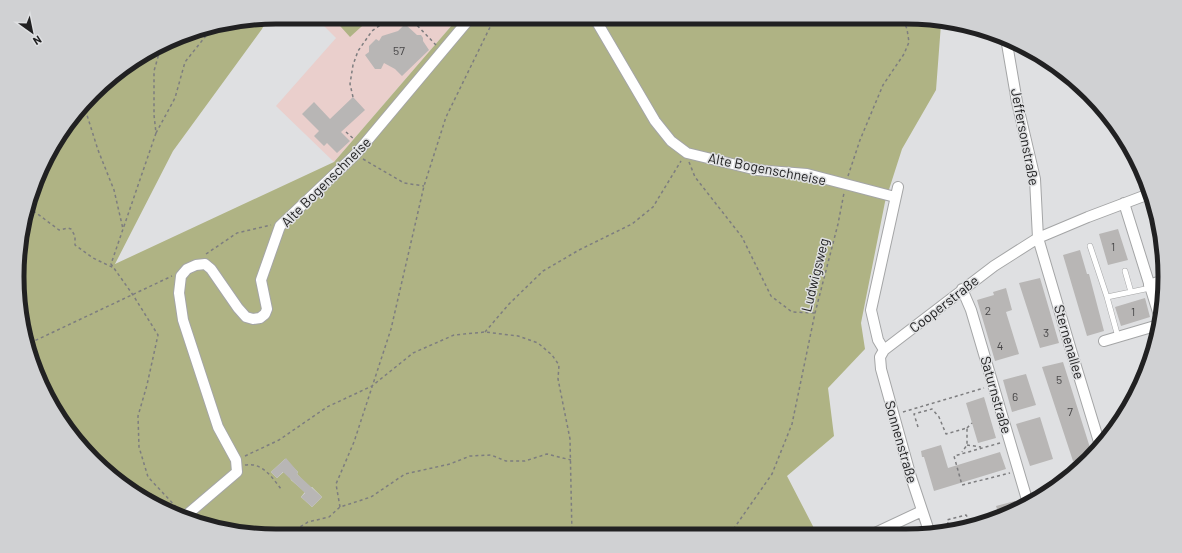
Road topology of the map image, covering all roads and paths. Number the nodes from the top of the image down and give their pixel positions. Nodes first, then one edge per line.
1 (382, 24) edge
2 (416, 24) edge
3 (465, 24) edge
4 (492, 24) edge
5 (598, 24) edge
6 (905, 24) edge
7 (208, 34) edge
8 (1007, 45) edge
9 (443, 52) junction
10 (159, 53) edge
11 (353, 97) dead end
12 (86, 111) edge
13 (346, 132) dead end
14 (156, 133) junction
15 (359, 151) junction
16 (686, 153) junction
17 (846, 184) junction
18 (424, 186) junction
19 (1145, 195) edge
20 (1124, 203) junction
21 (33, 212) edge
22 (280, 226) junction
23 (123, 231) junction
24 (1038, 238) junction
25 (1090, 246) dead end
26 (191, 267) junction
27 (114, 268) junction
28 (1125, 272) dead end
29 (1158, 283) edge
30 (1150, 286) junction
31 (962, 289) junction
32 (1131, 292) junction
33 (133, 295) junction
34 (1107, 297) junction
35 (1156, 306) edge
36 (815, 312) junction
37 (1153, 327) edge
38 (485, 332) junction
39 (1118, 337) junction
40 (1104, 341) dead end
41 (33, 342) edge
42 (884, 350) junction
43 (994, 385) junction
44 (372, 386) junction
45 (893, 415) junction
46 (972, 423) dead end
47 (918, 427) dead end
48 (967, 428) junction
49 (1098, 439) edge
50 (1002, 442) dead end
51 (967, 445) junction
52 (984, 448) junction
53 (962, 452) junction
54 (571, 460) junction
55 (236, 463) junction
56 (1018, 471) junction
57 (281, 489) dead end
58 (1026, 498) edge
59 (340, 507) junction
60 (176, 508) edge
61 (922, 511) junction
62 (188, 513) edge
63 (970, 520) edge
64 (948, 525) edge
65 (299, 528) edge
66 (928, 528) edge
67 (572, 529) edge
68 (734, 529) edge
69 (884, 529) edge

1 - 11 path
2 - 9 path
3 - 9 street, Alte Bogenschneise
4 - 18 path
5 - 16 street, Alte Bogenschneise
6 - 17 path, Ludwigsweg
7 - 14 path
8 - 24 street, Jeffersonstraße
9 - 15 street, Alte Bogenschneise
10 - 14 path
12 - 23 path
13 - 15 path
14 - 23 path
15 - 18 path
15 - 22 street, Alte Bogenschneise
16 - 17 street, Alte Bogenschneise
16 - 36 path
16 - 38 path
17 - 36 path, Ludwigsweg
17 - 42 street
18 - 44 path
19 - 20 street, Cooperstraße
20 - 24 street, Cooperstraße
20 - 30 street
21 - 27 path
22 - 26 path
22 - 26 street, Alte Bogenschneise
23 - 27 path
24 - 31 street, Cooperstraße
24 - 49 street, Sternenallee
25 - 34 lane
26 - 33 path
26 - 55 street
27 - 33 path
28 - 32 lane
29 - 30 street
30 - 32 lane
30 - 35 street
31 - 42 street, Cooperstraße
31 - 43 street, Saturnstraße
32 - 34 lane
33 - 41 path
33 - 60 path
34 - 39 lane
36 - 68 path, Ludwigsweg
37 - 39 street
38 - 44 path
38 - 54 path
39 - 40 street
42 - 45 street, Sonnenstraße
43 - 45 path
43 - 56 street, Saturnstraße
44 - 55 path
44 - 59 path
45 - 61 street, Sonnenstraße
46 - 48 path
47 - 48 path
48 - 51 path
50 - 52 path
51 - 52 path
51 - 53 path
52 - 53 path
53 - 56 path
54 - 59 path
54 - 67 path
55 - 57 path
55 - 62 street
56 - 58 street, Saturnstraße
59 - 65 path
61 - 66 street, Sonnenstraße
61 - 69 street
63 - 64 path

